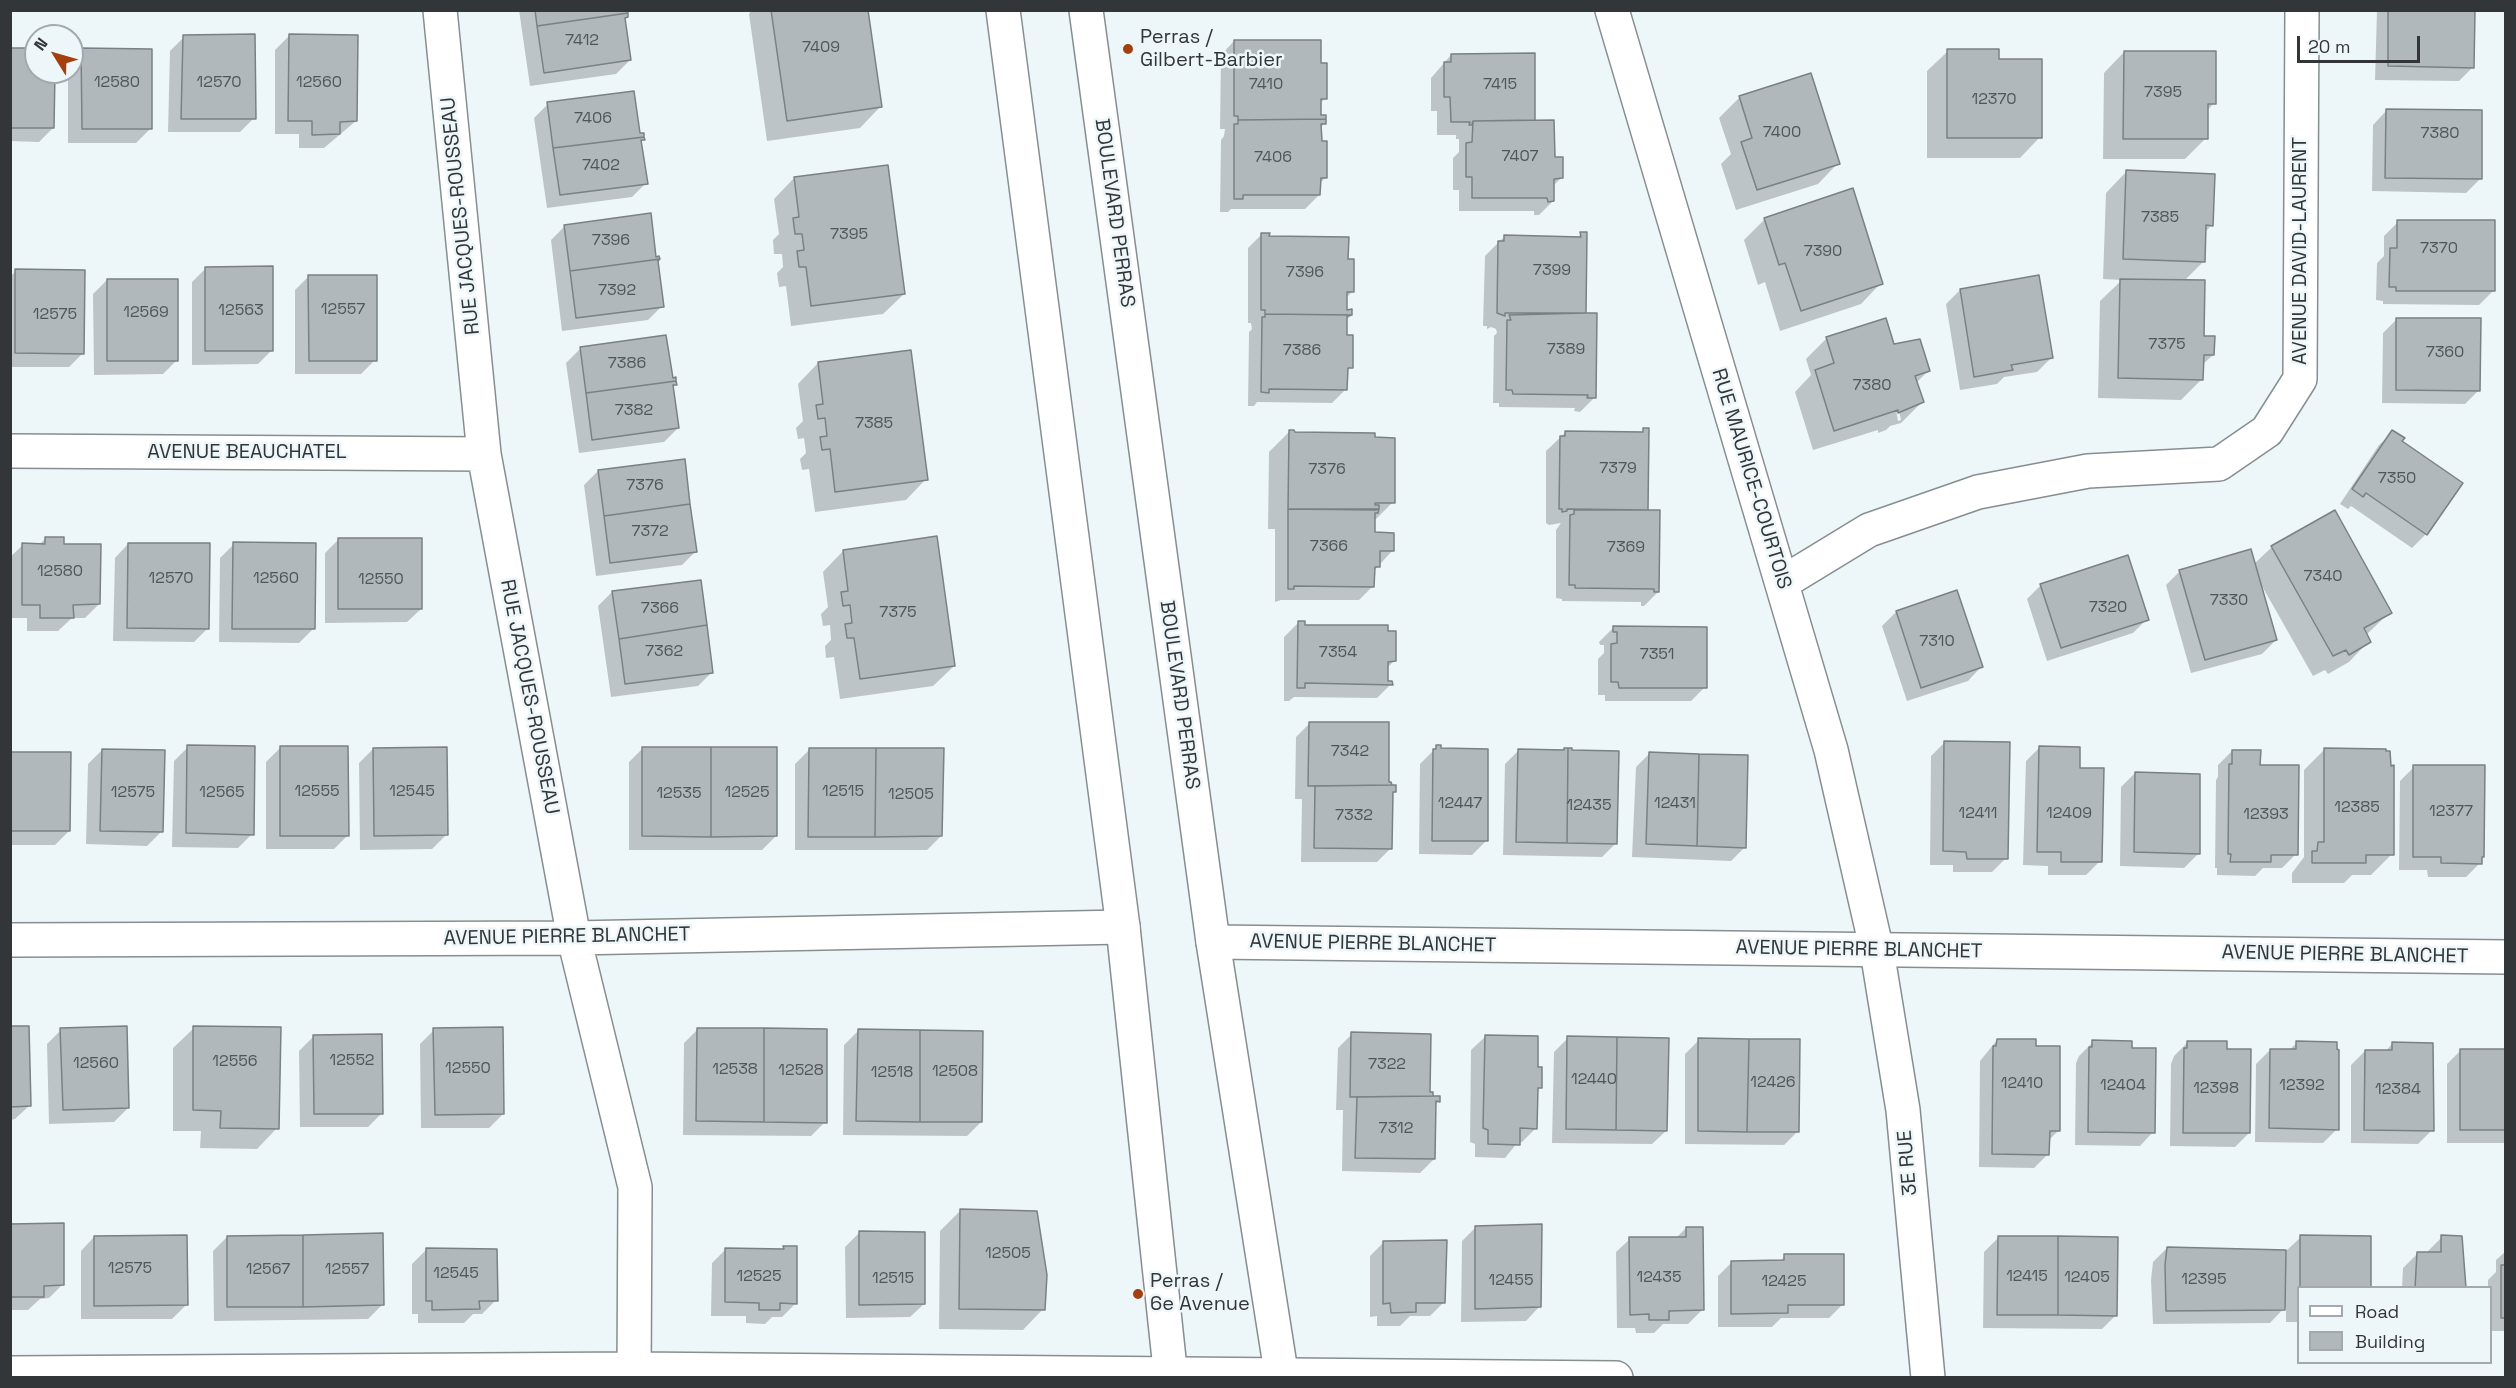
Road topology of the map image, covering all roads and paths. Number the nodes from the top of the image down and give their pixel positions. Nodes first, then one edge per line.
1 (440, 10) edge
2 (1003, 10) edge
3 (1086, 10) edge
4 (1612, 10) edge
5 (2302, 10) edge
6 (10, 451) edge
7 (484, 454) junction
8 (1782, 583) junction
9 (1123, 927) junction
10 (574, 938) junction
11 (10, 940) edge
12 (1213, 942) junction
13 (1876, 951) junction
14 (2505, 957) edge
15 (10, 1373) edge
16 (634, 1373) edge
17 (1171, 1376) edge
18 (1282, 1376) edge
19 (1616, 1377) edge
20 (1928, 1377) edge

1 - 7 street, RUE JACQUES-ROUSSEAU
2 - 9 street
3 - 12 street, BOULEVARD PERRAS
4 - 8 street, RUE MAURICE-COURTOIS
5 - 8 street, AVENUE DAVID-LAURENT
6 - 7 street, AVENUE BEAUCHATEL
7 - 10 street, RUE JACQUES-ROUSSEAU
8 - 13 street, RUE MAURICE-COURTOIS
9 - 10 street, AVENUE PIERRE BLANCHET
9 - 17 street
10 - 11 street, AVENUE PIERRE BLANCHET
10 - 16 street, RUE JACQUES-ROUSSEAU
12 - 13 street, AVENUE PIERRE BLANCHET
12 - 18 street, BOULEVARD PERRAS
13 - 14 street, AVENUE PIERRE BLANCHET
13 - 20 street, 3E RUE
15 - 16 street
16 - 17 street
17 - 18 street
18 - 19 street

